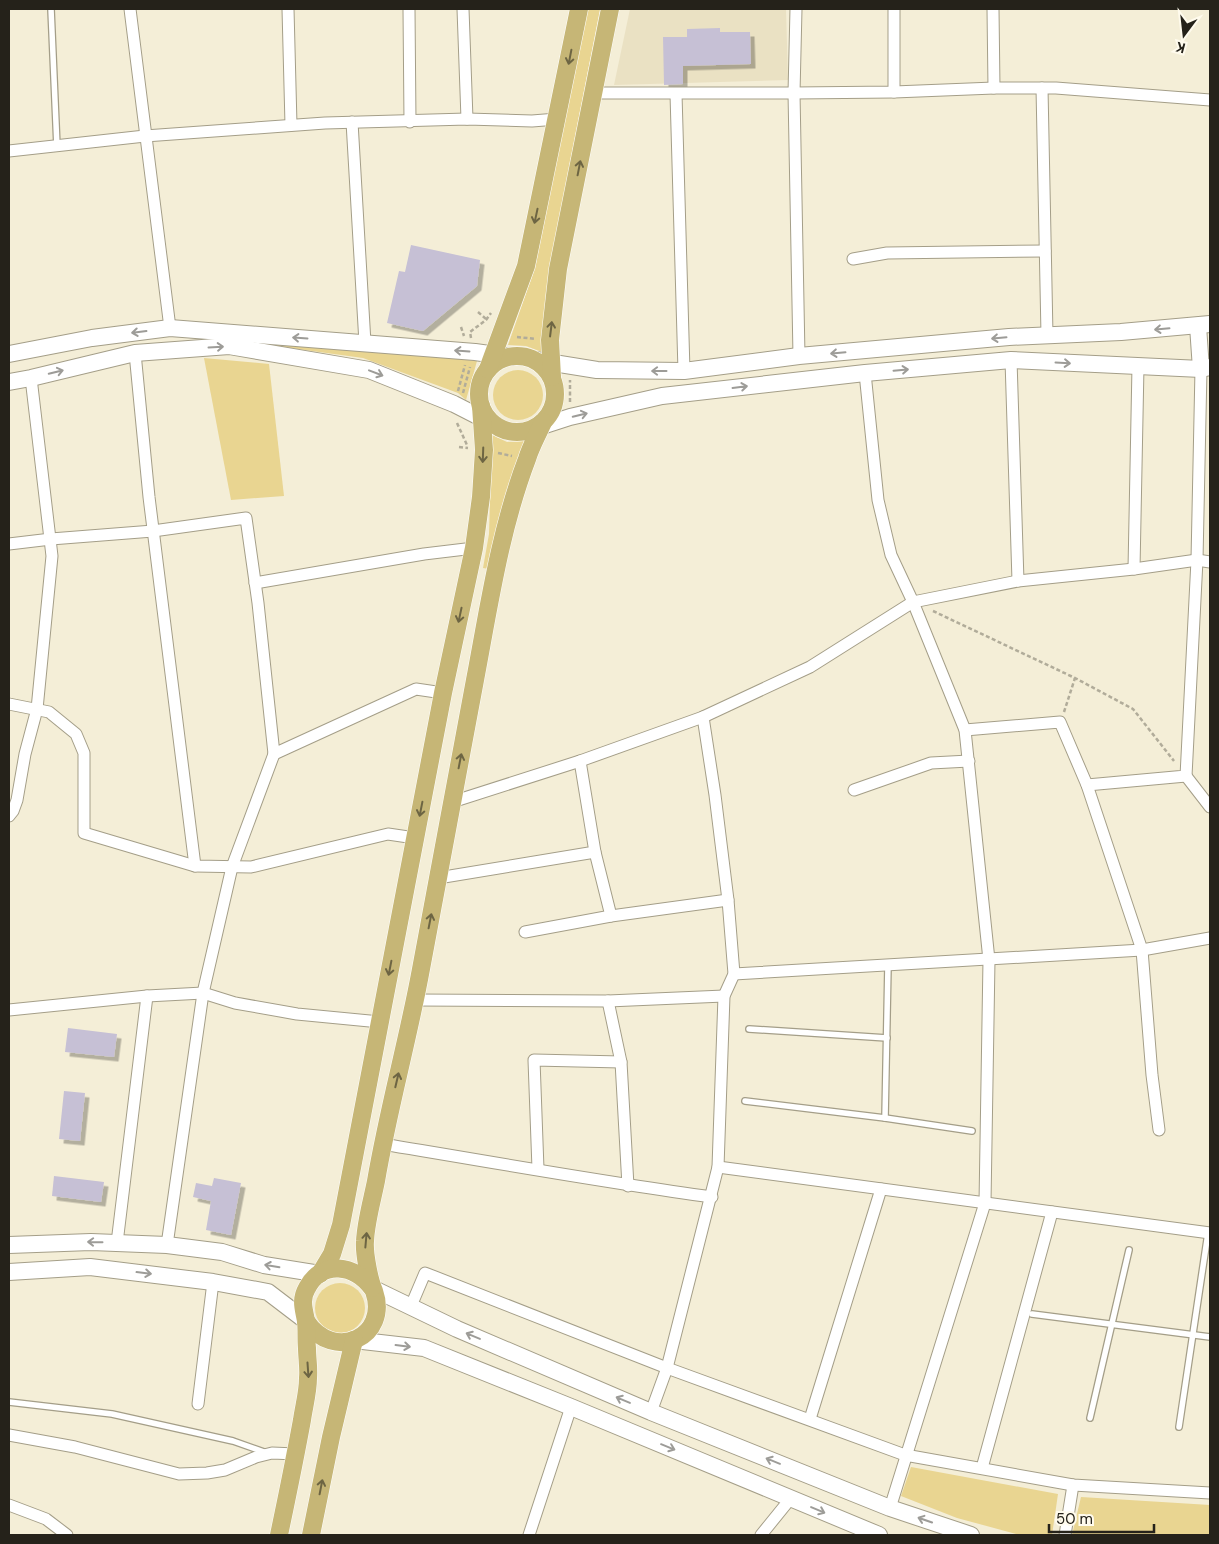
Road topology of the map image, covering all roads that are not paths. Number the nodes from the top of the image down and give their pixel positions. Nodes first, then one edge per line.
1 (51, 9) edge
2 (130, 9) edge
3 (288, 9) edge
4 (409, 9) edge
5 (463, 9) edge
6 (579, 9) edge
7 (610, 9) edge
8 (796, 9) edge
9 (894, 9) edge
10 (992, 9) edge
11 (994, 88) junction
12 (1042, 88) junction
13 (894, 92) junction
14 (594, 93) junction
15 (676, 94) junction
16 (794, 94) junction
17 (1210, 100) edge
18 (468, 119) junction
19 (557, 119) junction
20 (352, 122) junction
21 (410, 122) junction
22 (292, 125) junction
23 (145, 136) junction
24 (57, 147) junction
25 (9, 151) edge
26 (1045, 251) junction
27 (854, 260) dead end
28 (1204, 325) edge
29 (170, 328) junction
30 (1047, 335) junction
31 (365, 344) junction
32 (136, 353) junction
33 (9, 354) edge
34 (799, 356) junction
35 (498, 360) junction
36 (1011, 360) junction
37 (1138, 366) junction
38 (546, 367) junction
39 (1205, 368) edge
40 (684, 370) junction
41 (865, 373) junction
42 (31, 378) junction
43 (9, 382) edge
44 (486, 417) junction
45 (539, 426) junction
46 (153, 531) junction
47 (51, 539) junction
48 (9, 544) edge
49 (474, 548) junction
50 (1197, 560) junction
51 (1210, 562) edge
52 (1134, 569) junction
53 (1018, 581) junction
54 (255, 583) junction
55 (913, 602) junction
56 (443, 693) junction
57 (9, 704) edge
58 (37, 709) junction
59 (703, 717) junction
60 (965, 730) junction
61 (274, 754) junction
62 (580, 761) junction
63 (969, 761) junction
64 (1186, 776) junction
65 (1087, 785) junction
66 (854, 790) dead end
67 (452, 802) junction
68 (1210, 807) edge
69 (9, 816) edge
70 (415, 838) junction
71 (595, 852) junction
72 (195, 866) junction
73 (232, 867) junction
74 (438, 878) junction
75 (728, 900) junction
76 (611, 916) junction
77 (525, 932) dead end
78 (1210, 938) edge
79 (1142, 950) junction
80 (989, 960) junction
81 (888, 965) junction
82 (734, 974) junction
83 (203, 993) junction
84 (147, 996) junction
85 (724, 996) junction
86 (415, 1000) junction
87 (608, 1001) junction
88 (9, 1010) edge
89 (380, 1022) junction
90 (749, 1029) dead end
91 (887, 1038) junction
92 (621, 1062) junction
93 (745, 1101) dead end
94 (885, 1118) junction
95 (1159, 1130) dead end
96 (972, 1131) dead end
97 (382, 1144) junction
98 (718, 1167) junction
99 (538, 1169) junction
100 (628, 1186) junction
101 (881, 1189) junction
102 (712, 1197) junction
103 (985, 1203) junction
104 (1052, 1212) junction
105 (1209, 1233) edge
106 (117, 1243) junction
107 (9, 1245) edge
108 (167, 1245) junction
109 (1130, 1250) dead end
110 (9, 1272) edge
111 (320, 1274) junction
112 (214, 1282) junction
113 (372, 1288) junction
114 (411, 1306) junction
115 (1032, 1314) dead end
116 (306, 1321) junction
117 (1112, 1324) junction
118 (1193, 1334) junction
119 (1210, 1337) edge
120 (354, 1340) junction
121 (668, 1368) junction
122 (9, 1402) edge
123 (198, 1404) dead end
124 (571, 1407) junction
125 (651, 1412) junction
126 (1090, 1418) dead end
127 (810, 1419) junction
128 (1179, 1427) dead end
129 (9, 1435) edge
130 (269, 1454) junction
131 (296, 1454) junction
132 (906, 1454) junction
133 (982, 1468) junction
134 (1073, 1485) junction
135 (1210, 1493) edge
136 (790, 1498) junction
137 (9, 1506) edge
138 (890, 1508) junction
139 (66, 1535) edge
140 (279, 1535) edge
141 (311, 1535) edge
142 (529, 1535) edge
143 (761, 1535) edge
144 (879, 1535) edge
145 (971, 1535) edge
146 (1065, 1535) edge

1 - 24 lane
2 - 23 street
3 - 22 street
4 - 21 street
5 - 18 street
6 -> 19 main road
7 - 14 main road
8 - 16 street
9 - 13 street
10 - 11 street
11 - 12 street
11 - 13 street
12 - 17 street
12 - 26 street
13 - 16 street
14 - 15 street
38 -> 14 main road
15 - 16 street
15 - 40 street
16 - 34 street
18 - 19 street
18 - 21 street
19 -> 35 main road
20 - 21 street
20 - 22 street
20 - 31 street
22 - 23 street
23 - 24 street
23 - 29 street
24 - 25 street
26 - 27 street
26 - 30 street
28 -> 30 street
28 - 39 street
31 -> 29 street
29 -> 33 street
30 -> 34 street
35 -> 31 street
42 -> 32 street
32 -> 44 street
32 - 46 street
34 - 40 street
35 - 38 main road
35 - 44 main road
36 -> 37 street
41 -> 36 street
36 - 53 street
37 - 39 street
37 - 52 street
40 -> 38 street
38 - 45 main road
39 - 50 street
45 -> 41 street
41 - 55 street
42 - 43 street
42 - 47 street
44 - 45 main road
44 -> 49 main road
67 -> 45 main road
46 - 47 street
46 - 54 street
46 - 72 street
47 - 48 street
47 - 58 street
49 - 54 street
49 -> 56 main road
50 - 51 street
50 - 52 street
50 - 64 street
52 - 53 street
53 - 55 street
54 - 61 street
55 - 59 street
55 - 60 street
56 - 61 street
56 -> 70 main road
57 - 58 street
58 - 69 street
58 - 72 street
59 - 62 street
59 - 75 street
60 - 63 street
60 - 65 street
61 - 73 street
62 - 67 street
62 - 71 street
63 - 66 street
63 - 80 street
64 - 65 street
64 - 68 street
65 - 79 street
67 - 74 main road
70 - 73 street
70 -> 89 main road
71 - 74 street
71 - 76 street
72 - 73 street
73 - 83 street
86 -> 74 main road
75 - 76 street
75 - 82 street
76 - 77 street
78 - 79 street
79 - 80 street
79 - 95 street
80 - 81 street
80 - 103 street
81 - 82 street
81 - 91 lane
82 - 85 street
83 - 84 street
83 - 89 street
83 - 108 street
84 - 88 street
84 - 106 street
85 - 87 street
85 - 98 street
86 - 87 street
97 -> 86 main road
87 - 92 street
89 - 111 main road
90 - 91 lane
91 - 94 lane
92 - 99 street
92 - 100 street
93 - 94 lane
94 - 96 lane
97 - 99 street
113 -> 97 main road
98 - 101 street
98 - 102 street
99 - 100 street
100 - 102 street
101 - 103 street
101 - 127 street
102 - 121 street
103 - 104 street
103 - 132 street
104 - 105 street
104 - 133 street
105 - 118 lane
106 -> 107 street
106 - 108 street
111 -> 108 street
109 - 117 lane
110 -> 112 street
111 - 113 main road
111 - 116 main road
112 - 116 street
112 - 123 street
113 - 114 street
113 - 120 main road
114 - 121 street
125 -> 114 street
115 - 117 lane
116 - 120 main road
116 -> 131 main road
117 - 118 lane
117 - 126 lane
118 - 119 lane
118 - 128 lane
120 -> 124 street
141 -> 120 main road
121 - 125 street
121 - 127 street
122 - 130 lane
124 -> 136 street
124 - 142 street
138 -> 125 street
127 - 132 street
129 - 130 street
130 - 131 street
131 - 140 main road
132 - 133 street
132 - 138 street
133 - 134 street
134 - 135 street
134 - 146 street
136 - 143 street
136 -> 144 street
137 - 139 street
145 -> 138 street

